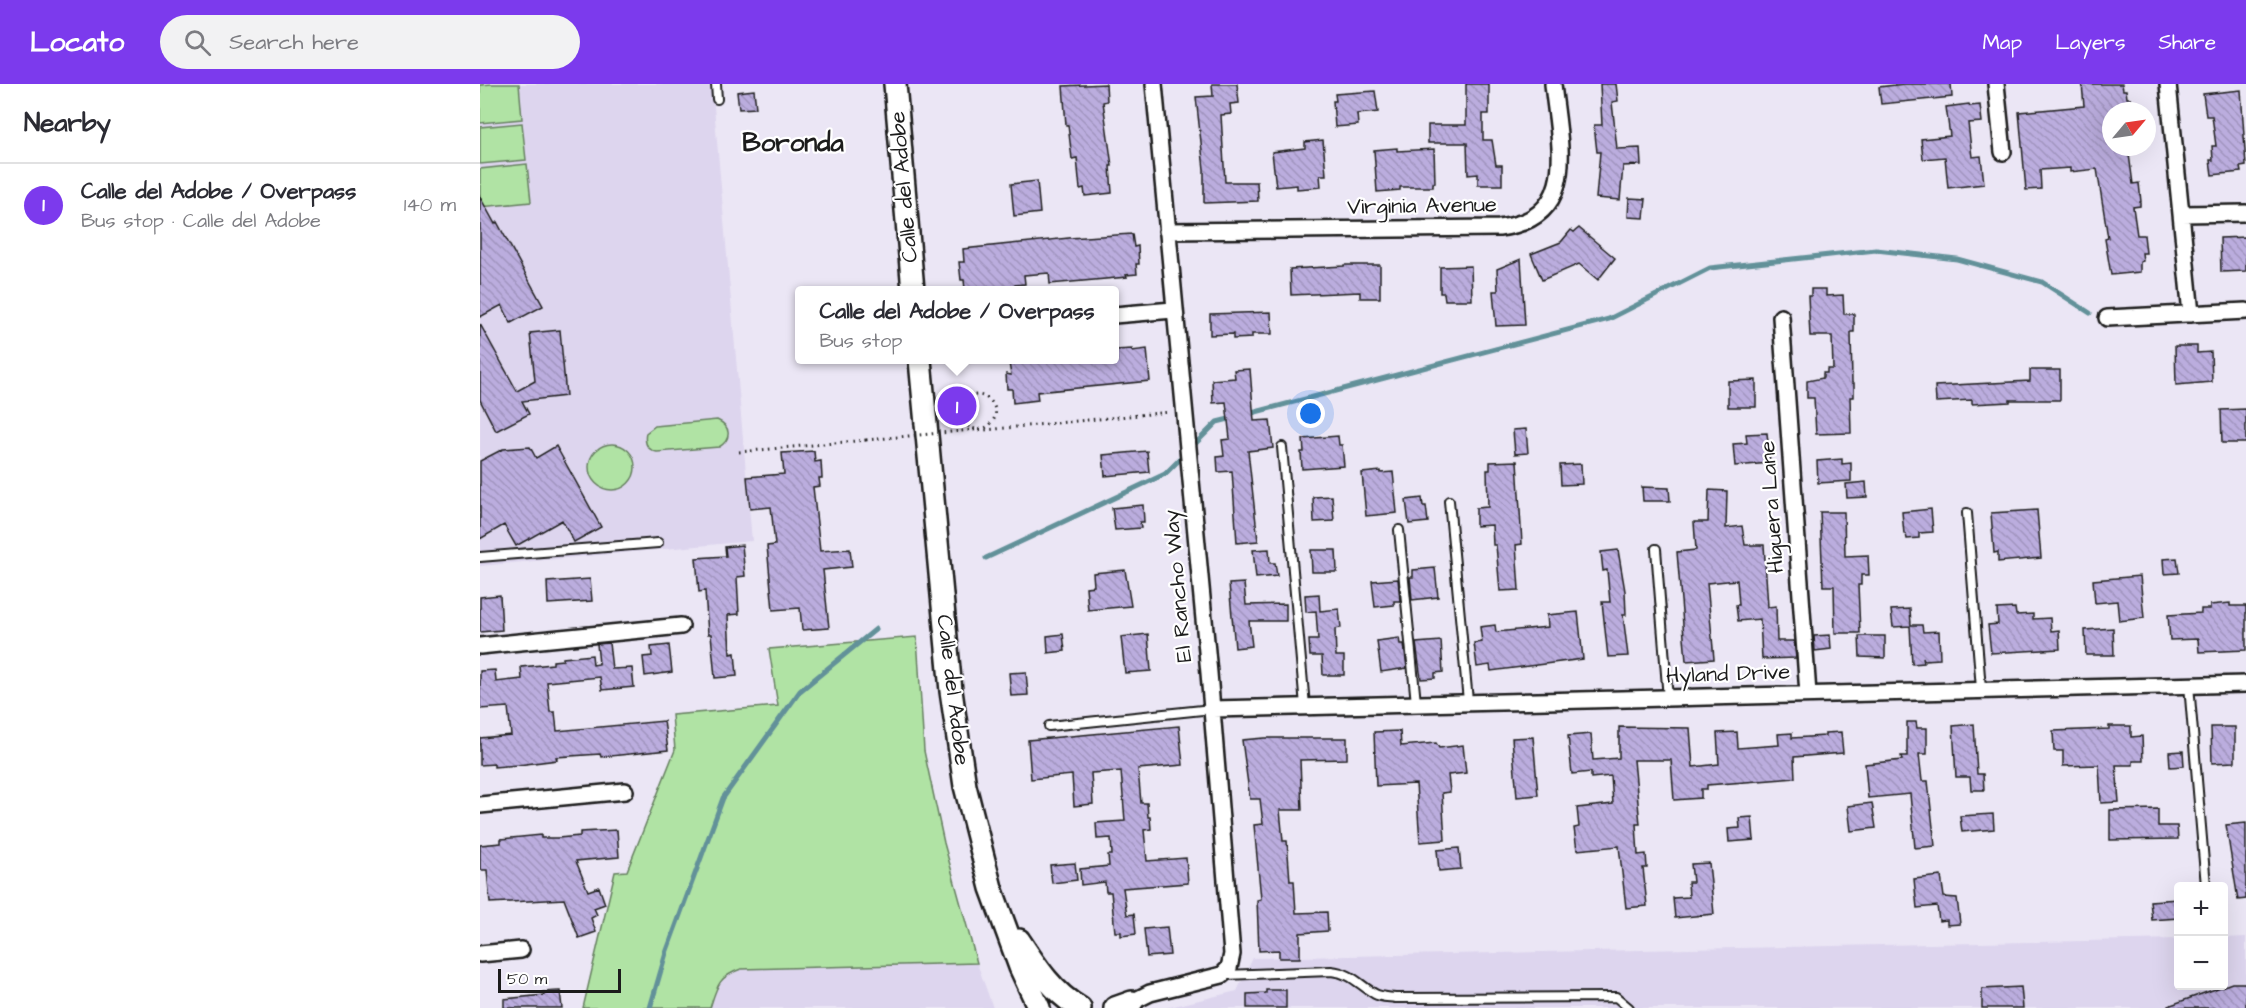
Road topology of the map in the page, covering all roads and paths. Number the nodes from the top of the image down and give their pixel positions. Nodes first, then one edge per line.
1 (716, 84) edge
2 (895, 84) edge
3 (1154, 84) edge
4 (1553, 84) edge
5 (1996, 84) edge
6 (2168, 84) edge
7 (717, 99) dead end
8 (2003, 152) dead end
9 (2246, 213) edge
10 (2182, 214) junction
11 (1167, 231) junction
12 (914, 286) edge
13 (1173, 310) junction
14 (2246, 311) edge
15 (2191, 314) junction
16 (1119, 315) edge
17 (1781, 316) dead end
18 (2107, 318) dead end
19 (920, 364) edge
20 (1170, 412) dead end
21 (977, 430) junction
22 (1282, 447) dead end
23 (739, 452) dead end
24 (1449, 501) dead end
25 (1967, 513) dead end
26 (1399, 530) dead end
27 (658, 543) dead end
28 (1656, 549) dead end
29 (480, 557) edge
30 (681, 626) dead end
31 (480, 646) edge
32 (2246, 684) edge
33 (2189, 685) junction
34 (1981, 689) junction
35 (1808, 694) junction
36 (1668, 699) junction
37 (1468, 701) junction
38 (1416, 703) junction
39 (1305, 706) junction
40 (1212, 709) junction
41 (1049, 726) dead end
42 (624, 791) dead end
43 (480, 805) edge
44 (2206, 882) edge
45 (991, 888) junction
46 (521, 950) dead end
47 (480, 954) edge
48 (1222, 975) junction
49 (1123, 1006) edge
50 (1039, 1008) edge
51 (1080, 1008) edge
52 (1629, 1008) edge

1 - 7 lane
2 - 12 street, Calle del Adobe
3 - 11 street, El Rancho Way
4 - 11 street, Virginia Avenue
5 - 8 street
6 - 10 street
9 - 10 street
10 - 15 street
11 - 13 street, El Rancho Way
13 - 16 street
13 - 40 street, El Rancho Way
14 - 15 street
15 - 18 street
17 - 35 street, Higuera Lane
19 - 45 street, Calle del Adobe
20 - 21 path
21 - 21 path, bridge
21 - 23 path, bridge
22 - 39 lane
24 - 37 lane
25 - 34 lane
26 - 38 lane
27 - 29 lane
28 - 36 lane
30 - 31 street
32 - 33 street, Hyland Drive
33 - 34 street, Hyland Drive
33 - 44 lane
34 - 35 street, Hyland Drive
35 - 36 street, Hyland Drive
36 - 37 street, Hyland Drive
37 - 38 street, Hyland Drive
38 - 39 street, Hyland Drive
39 - 40 street, Hyland Drive
40 - 41 lane
40 - 48 street, El Rancho Way
42 - 43 street
45 - 50 street, Calle del Adobe
45 - 51 street
46 - 47 street
48 - 49 street
48 - 52 lane

